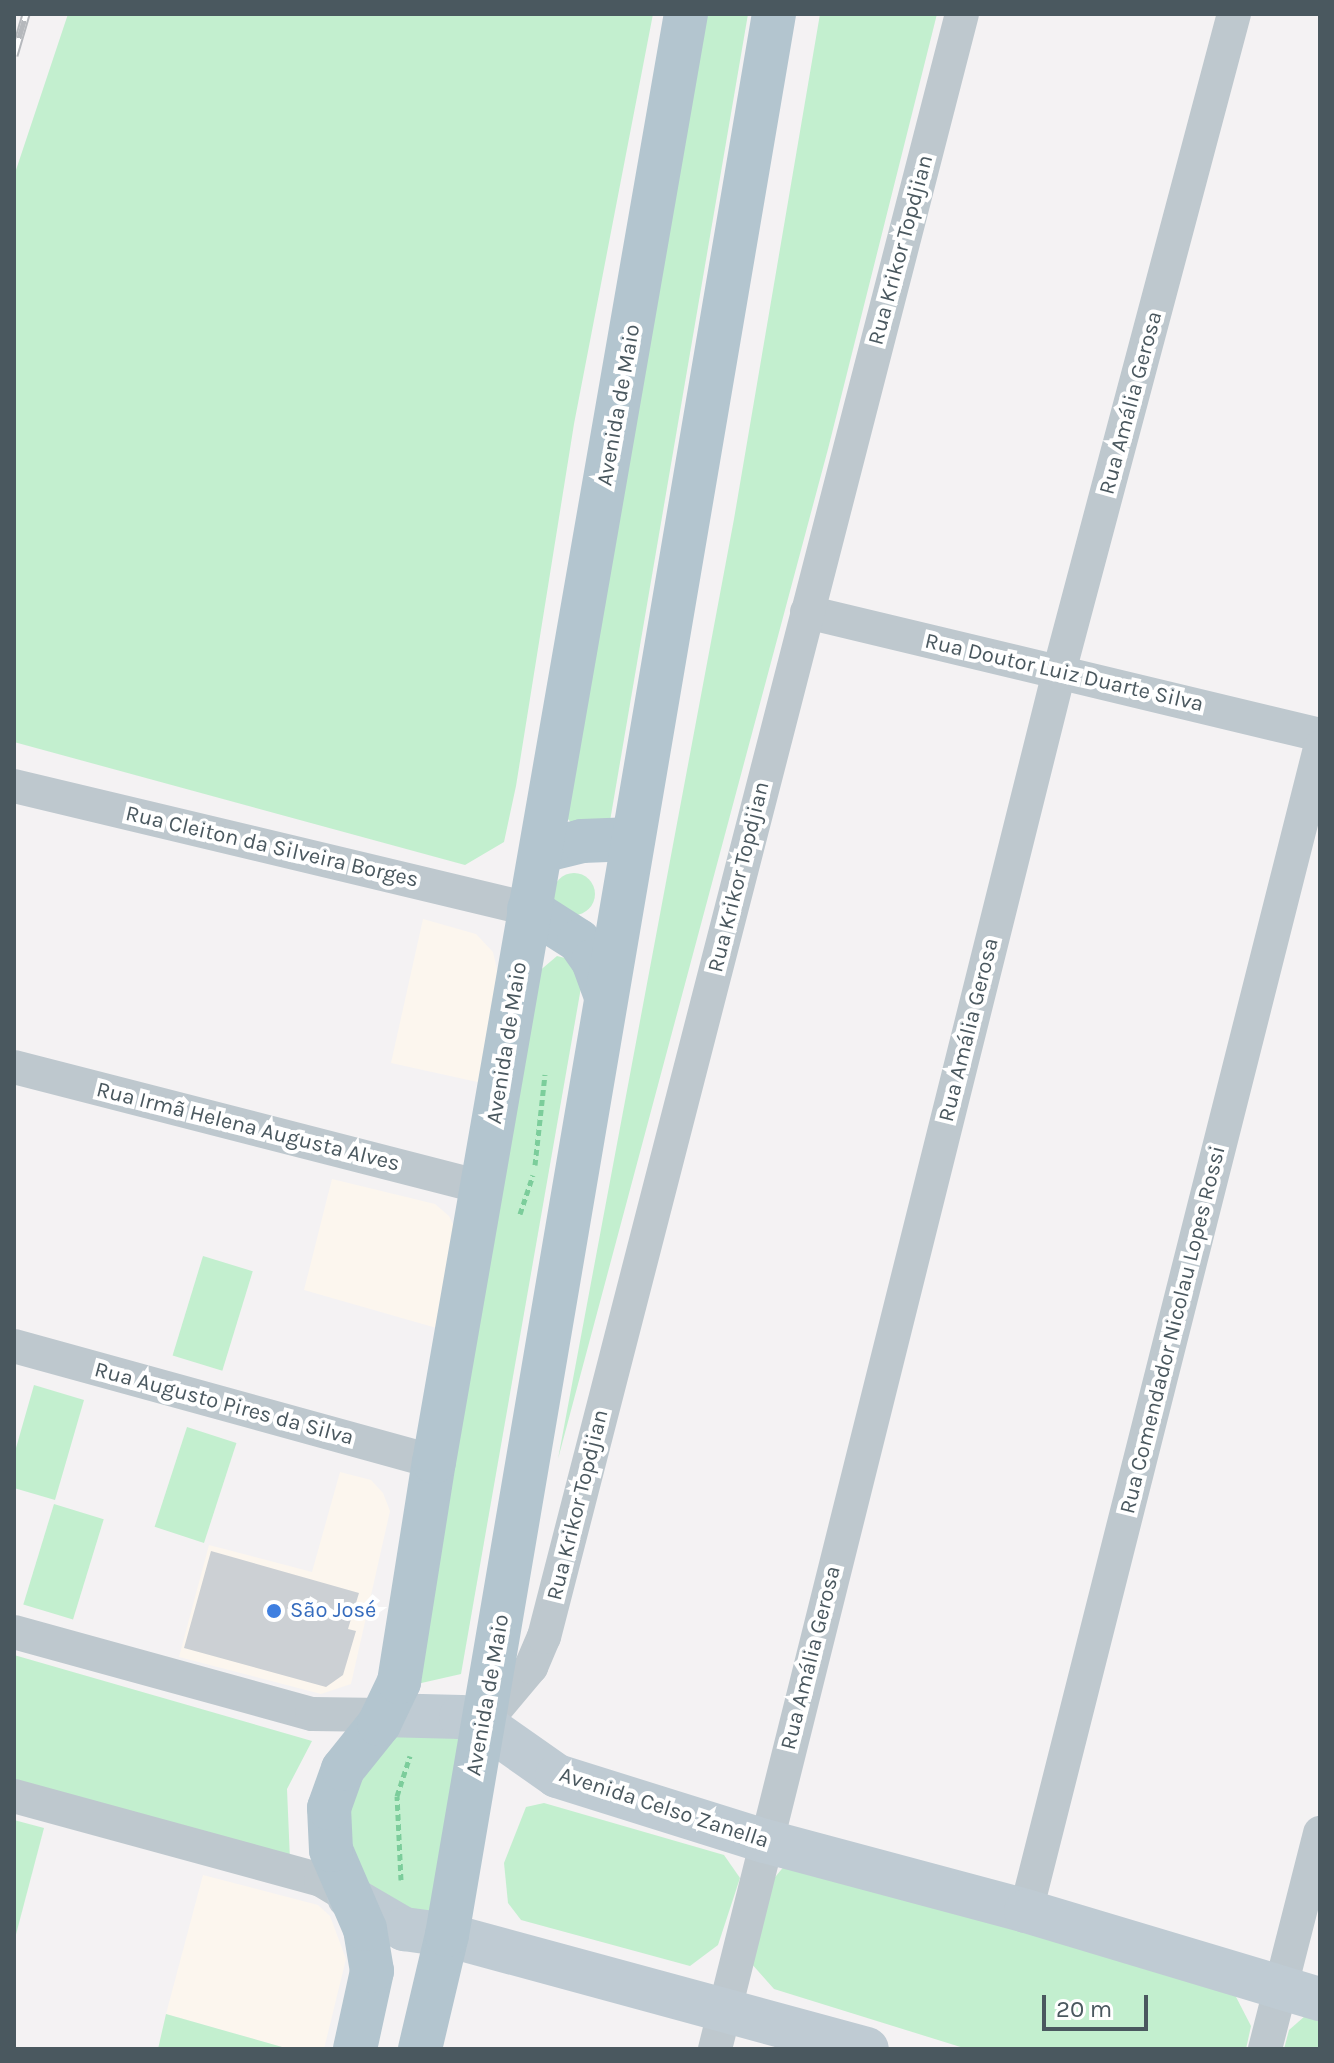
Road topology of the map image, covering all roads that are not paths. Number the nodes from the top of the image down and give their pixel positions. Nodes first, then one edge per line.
1 (686, 14) edge
2 (774, 14) edge
3 (962, 14) edge
4 (1234, 14) edge
5 (807, 612) junction
6 (1059, 672) junction
7 (1320, 735) edge
8 (1320, 748) edge
9 (14, 786) edge
10 (633, 839) junction
11 (542, 851) junction
12 (529, 909) junction
13 (606, 996) junction
14 (14, 1067) edge
15 (483, 1187) junction
16 (14, 1346) edge
17 (434, 1462) junction
18 (14, 1632) edge
19 (383, 1715) junction
20 (483, 1724) junction
21 (14, 1796) edge
22 (1320, 1833) edge
23 (765, 1841) junction
24 (349, 1897) junction
25 (1026, 1911) junction
26 (447, 1935) junction
27 (1300, 1993) edge
28 (720, 2029) edge
29 (355, 2049) edge
30 (420, 2049) edge
31 (867, 2049) edge
32 (1265, 2049) edge

1 - 11 main road, Avenida de Maio
2 - 10 main road, Avenida de Maio
3 - 5 street, Rua Krikor Topdjian
4 - 6 street, Rua Amália Gerosa
5 - 6 street, Rua Doutor Luiz Duarte Silva
5 - 20 street, Rua Krikor Topdjian
6 - 7 street, Rua Doutor Luiz Duarte Silva
6 - 23 street, Rua Amália Gerosa
8 - 25 street, Rua Comendador Nicolau Lopes Rossi
9 - 12 street, Rua Cleiton da Silveira Borges
10 - 11 main road
10 - 13 main road, Avenida de Maio
11 - 12 main road, Avenida de Maio
12 - 13 main road
12 - 15 main road, Avenida de Maio
13 - 20 main road, Avenida de Maio
14 - 15 street, Rua Irmã Helena Augusta Alves
15 - 17 main road, Avenida de Maio
16 - 17 street, Rua Augusto Pires da Silva
17 - 19 main road, Avenida de Maio
18 - 19 street, Avenida Celso Zanella
19 - 20 street, Avenida Celso Zanella
19 - 24 main road, Avenida de Maio
20 - 23 street, Avenida Celso Zanella
20 - 26 main road, Avenida de Maio
21 - 24 street
22 - 27 street
23 - 25 street, Avenida Celso Zanella
23 - 28 street, Rua Amália Gerosa
24 - 26 street
24 - 29 main road, Avenida de Maio
25 - 27 street, Avenida Celso Zanella
26 - 28 street
26 - 30 main road, Avenida de Maio
27 - 32 street
28 - 31 street

